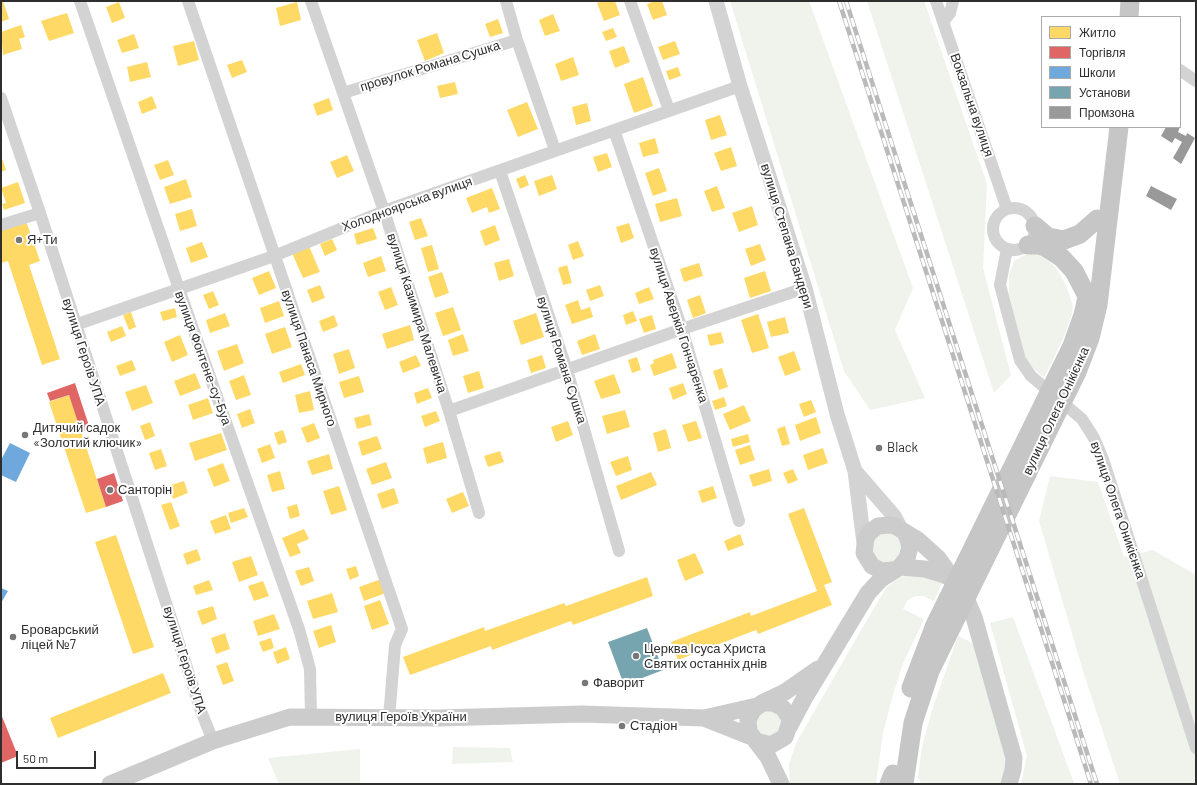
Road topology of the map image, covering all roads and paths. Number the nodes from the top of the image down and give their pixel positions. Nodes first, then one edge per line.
1 (80, 1) edge
2 (188, 1) edge
3 (311, 1) edge
4 (506, 1) edge
5 (630, 1) edge
6 (716, 1) edge
7 (936, 1) edge
8 (953, 1) edge
9 (943, 22) junction
10 (517, 40) junction
11 (1181, 71) edge
12 (1196, 81) edge
13 (740, 86) junction
14 (343, 93) junction
15 (1, 98) edge
16 (669, 110) junction
17 (1108, 128) edge
18 (1119, 128) edge
19 (614, 130) junction
20 (555, 150) junction
21 (500, 171) junction
22 (1007, 209) junction
23 (384, 211) junction
24 (40, 213) junction
25 (1097, 219) junction
26 (1, 225) edge
27 (1035, 226) junction
28 (1028, 245) junction
29 (1007, 249) junction
30 (274, 256) junction
31 (805, 288) junction
32 (179, 289) junction
33 (1087, 296) junction
34 (75, 325) junction
35 (682, 329) junction
36 (1070, 368) junction
37 (567, 370) junction
38 (449, 411) junction
39 (855, 471) junction
40 (479, 513) dead end
41 (739, 521) dead end
42 (902, 530) junction
43 (864, 548) junction
44 (619, 551) dead end
45 (896, 569) junction
46 (954, 580) junction
47 (859, 608) junction
48 (829, 658) junction
49 (760, 704) junction
50 (311, 717) junction
51 (389, 718) junction
52 (704, 718) junction
53 (789, 730) junction
54 (754, 739) junction
55 (214, 741) junction
56 (1196, 748) edge
57 (899, 780) edge
58 (110, 784) edge
59 (781, 784) edge
60 (1009, 784) edge

1 - 32 street, вулиця Фонтене-су-Буа
2 - 30 street, вулиця Панаса Мирного
3 - 14 street, вулиця Казимира Малевича
4 - 10 street
5 - 16 street
6 - 13 street, вулиця Степана Бандери
7 - 9 street, Вокзальна вулиця
8 - 9 street
9 - 22 street, Вокзальна вулиця
10 - 14 street, провулок Романа Сушка
10 - 20 street
11 - 12 street
13 - 16 street, Холодноярська вулиця
13 - 31 street, вулиця Степана Бандери
14 - 23 street, вулиця Казимира Малевича
15 - 24 street, вулиця Героїв УПА
16 - 19 street, Холодноярська вулиця
17 - 25 main road, вулиця Олега Онікієнка
18 - 36 main road, вулиця Олега Онікієнка
19 - 20 street, Холодноярська вулиця
19 - 35 street, вулиця Аверкія Гончаренка
20 - 21 street, Холодноярська вулиця
21 - 23 street, Холодноярська вулиця
21 - 37 street, вулиця Романа Сушка
22 - 27 street
22 - 29 street
23 - 30 street, Холодноярська вулиця
23 - 38 street, вулиця Казимира Малевича
24 - 26 street
24 - 34 street, вулиця Героїв УПА
25 - 27 main road
25 - 33 main road, вулиця Олега Онікієнка
27 - 28 street
28 - 29 street
28 - 33 main road
29 - 56 street, вулиця Олега Оникієнка
30 - 32 street, Холодноярська вулиця
30 - 51 street, вулиця Панаса Мирного
31 - 35 street
31 - 39 street, вулиця Степана Бандери
32 - 34 street, Холодноярська вулиця
32 - 50 street, вулиця Фонтене-су-Буа
33 - 36 main road, вулиця Олега Онікієнка
34 - 55 street, вулиця Героїв УПА
35 - 37 street
35 - 41 street, вулиця Аверкія Гончаренка
36 - 57 main road, вулиця Олега Онікієнка
37 - 38 street
37 - 44 street, вулиця Романа Сушка
38 - 40 street, вулиця Казимира Малевича
39 - 42 street, вулиця Степана Бандери
39 - 43 street, вулиця Степана Бандери
42 - 43 main road
42 - 45 main road
42 - 46 main road
43 - 45 main road
43 - 47 main road
45 - 46 main road
45 - 47 main road
46 - 60 main road
47 - 48 main road
48 - 49 main road
48 - 53 main road
49 - 52 main road, вулиця Героїв України
49 - 53 main road
49 - 54 main road
50 - 51 main road, вулиця Героїв України
50 - 55 main road, вулиця Героїв України
51 - 52 main road, вулиця Героїв України
52 - 54 main road, вулиця Героїв України
53 - 54 main road
53 - 59 main road
54 - 59 main road
55 - 58 main road, вулиця Героїв України

